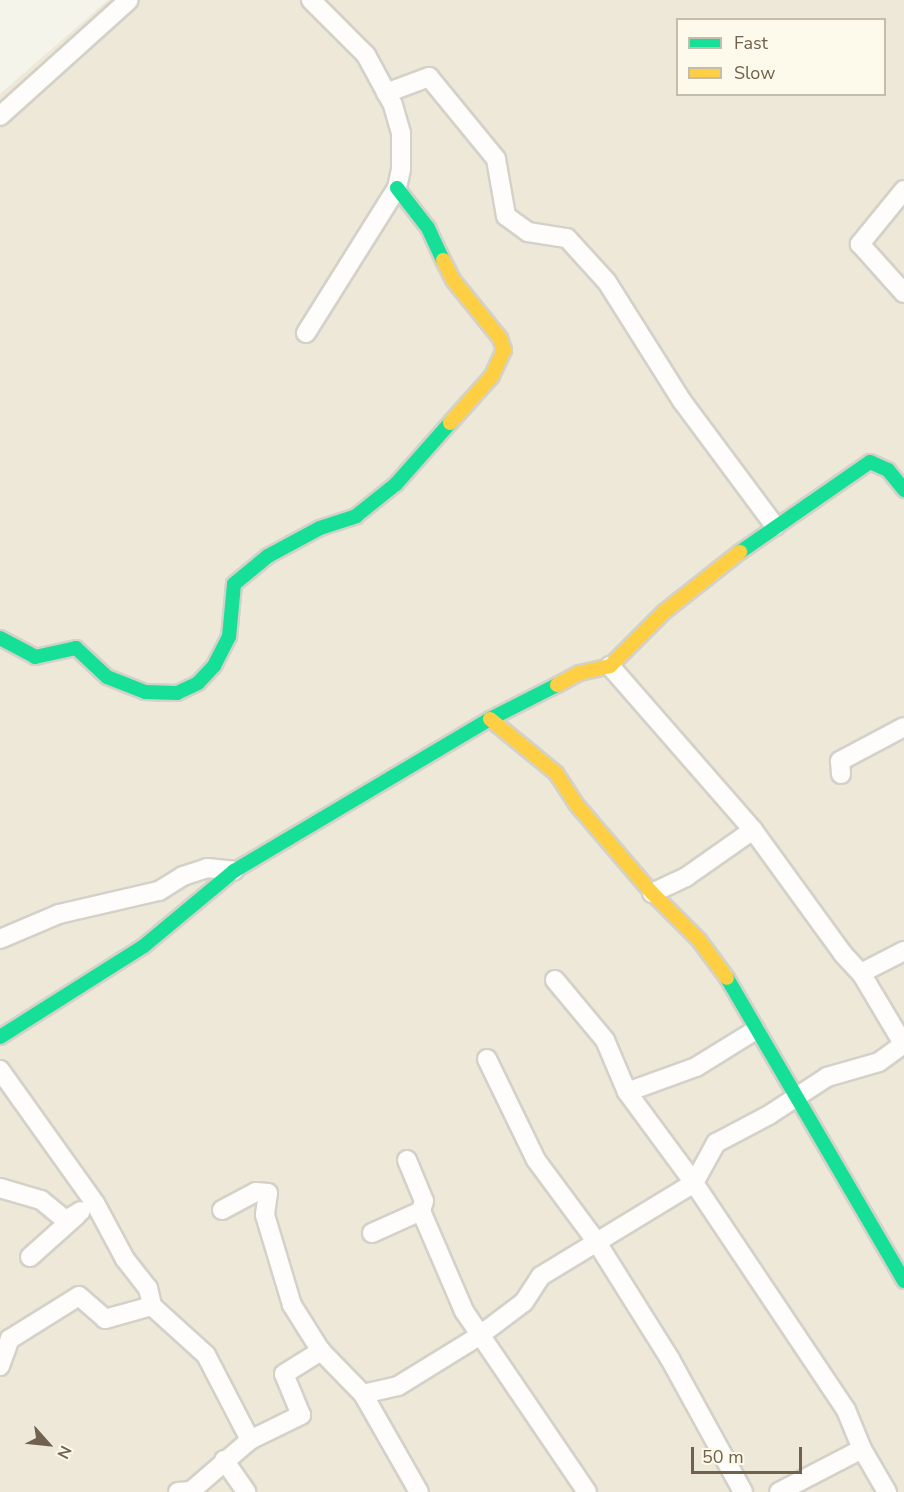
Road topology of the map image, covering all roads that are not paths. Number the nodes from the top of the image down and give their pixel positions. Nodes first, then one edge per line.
1 (129, 0) edge
2 (311, 0) edge
3 (386, 93) junction
4 (0, 116) edge
5 (397, 188) junction
6 (904, 189) edge
7 (904, 293) edge
8 (306, 333) dead end
9 (904, 490) edge
10 (775, 526) junction
11 (0, 638) edge
12 (610, 666) junction
13 (490, 719) junction
14 (904, 728) edge
15 (841, 774) dead end
16 (753, 830) junction
17 (234, 871) junction
18 (652, 893) junction
19 (0, 939) edge
20 (904, 951) edge
21 (861, 973) junction
22 (555, 980) dead end
23 (756, 1030) junction
24 (0, 1037) edge
25 (904, 1044) edge
26 (487, 1059) dead end
27 (0, 1070) edge
28 (627, 1092) junction
29 (797, 1097) junction
30 (406, 1160) dead end
31 (694, 1183) junction
32 (0, 1188) edge
33 (88, 1207) junction
34 (222, 1210) dead end
35 (421, 1212) junction
36 (372, 1233) dead end
37 (596, 1240) junction
38 (30, 1257) dead end
39 (904, 1281) edge
40 (152, 1305) junction
41 (479, 1336) junction
42 (321, 1351) junction
43 (0, 1366) edge
44 (363, 1394) junction
45 (250, 1440) junction
46 (862, 1449) junction
47 (224, 1460) junction
48 (178, 1492) edge
49 (246, 1492) edge
50 (419, 1492) edge
51 (587, 1492) edge
52 (743, 1492) edge
53 (779, 1492) edge
54 (887, 1492) edge

1 - 4 street
2 - 3 street
3 - 5 street
3 - 10 street
5 - 8 street
5 - 11 street
6 - 7 street
9 - 10 street
10 - 12 street
12 - 13 street
12 - 16 street
13 - 17 street
13 - 18 street
14 - 15 street
16 - 18 street
16 - 21 street
17 - 19 street
17 - 24 street
18 - 23 street
20 - 21 street
21 - 25 street
22 - 28 street
23 - 28 street
23 - 29 street
25 - 29 street
26 - 37 street
27 - 33 street
28 - 31 street
29 - 31 street
29 - 39 street
30 - 35 street
31 - 37 street
31 - 46 street
32 - 33 street
33 - 38 street
33 - 40 street
34 - 42 street
35 - 36 street
35 - 41 street
37 - 41 street
37 - 52 street
40 - 43 street
40 - 45 street
41 - 44 street
41 - 51 street
42 - 44 street
42 - 45 street
44 - 50 street
45 - 47 street
46 - 53 street
46 - 54 street
47 - 48 street
47 - 49 street

